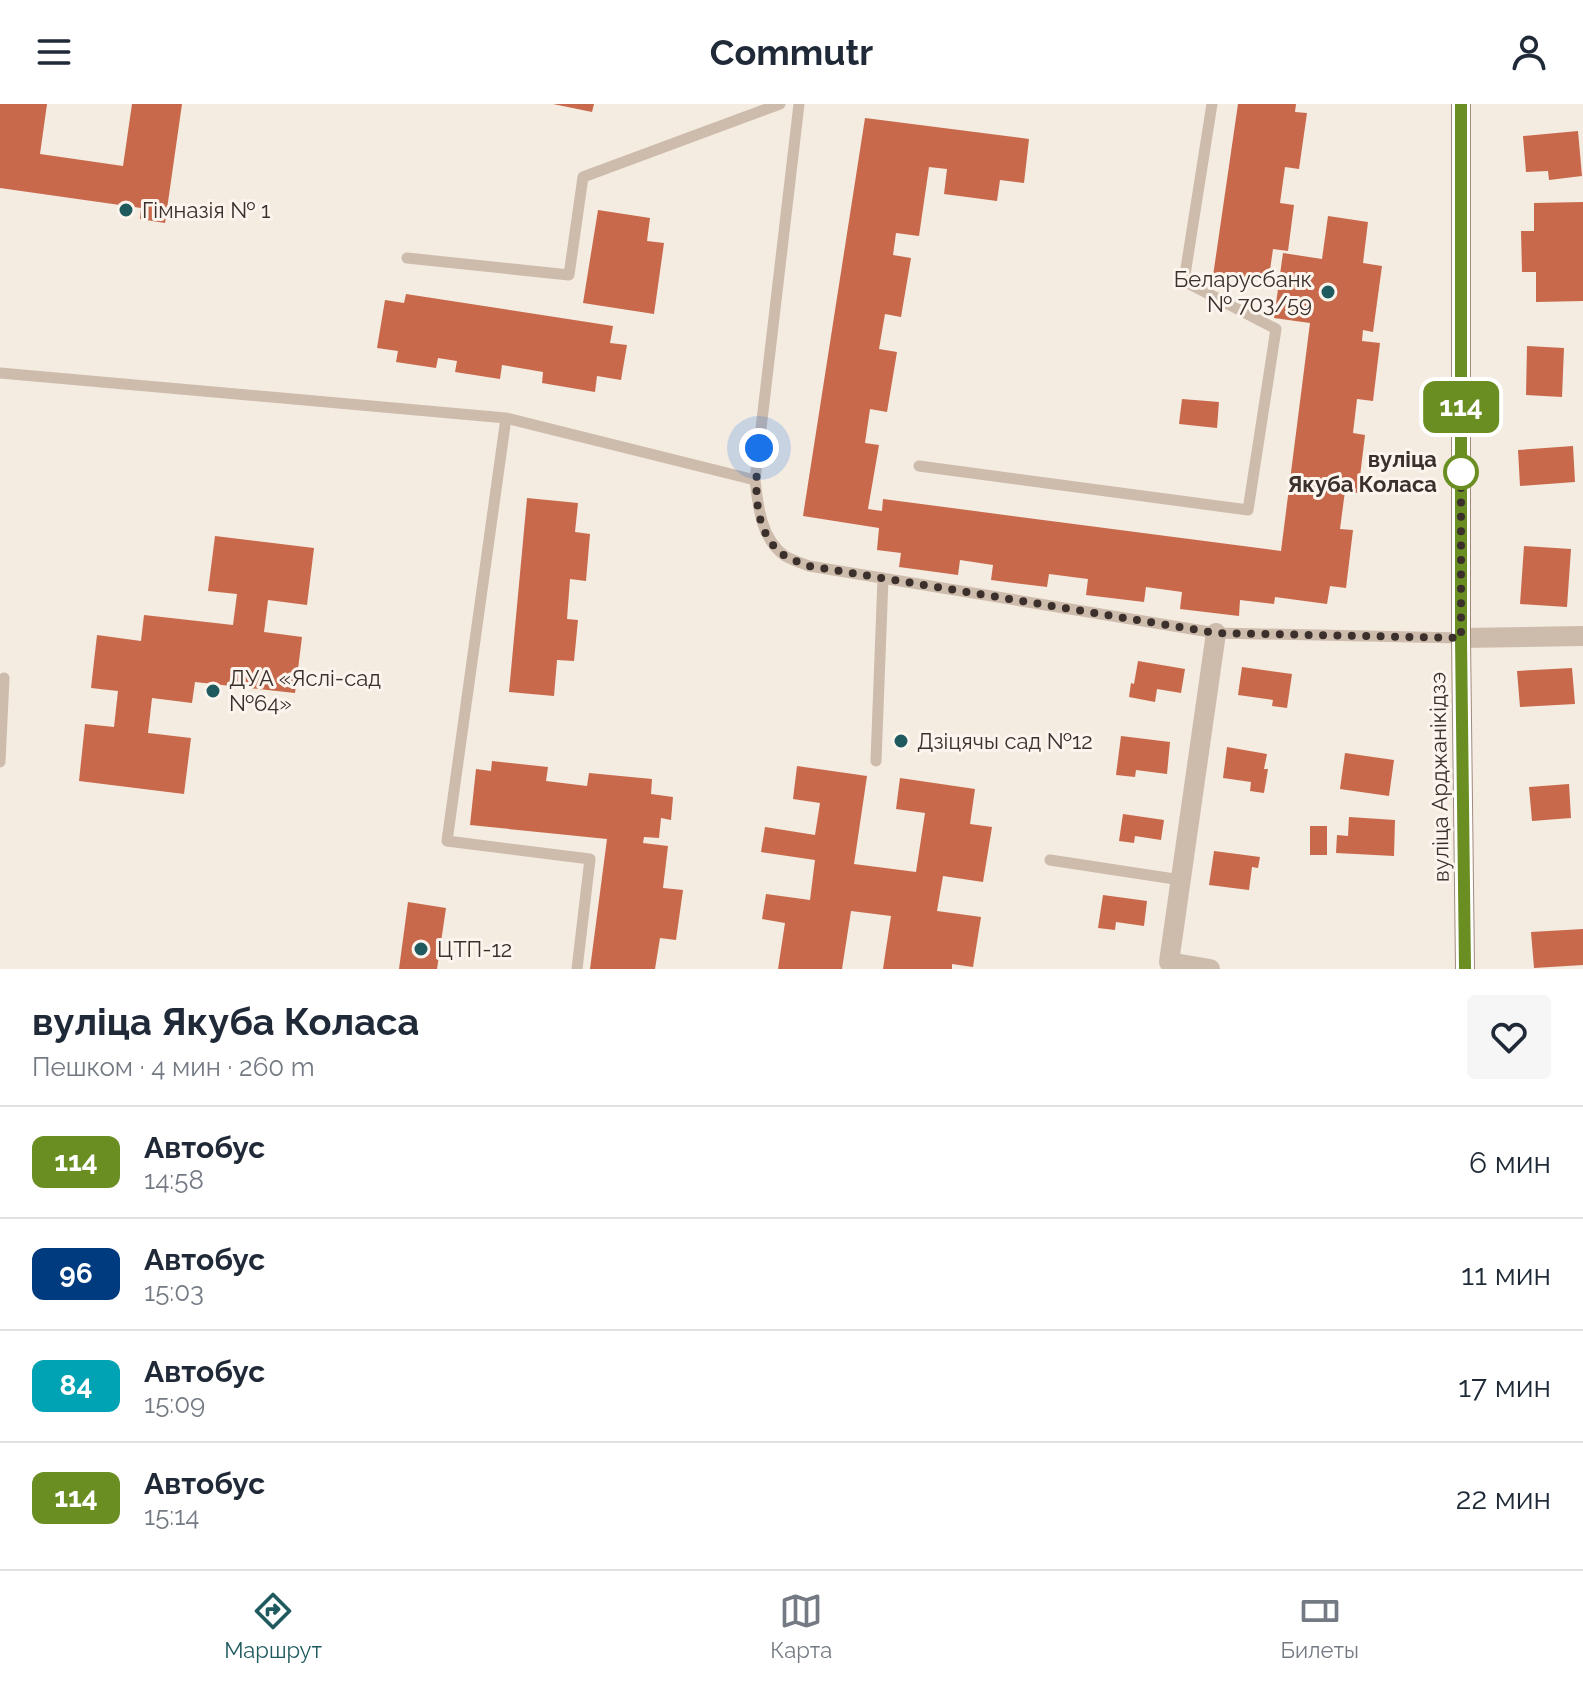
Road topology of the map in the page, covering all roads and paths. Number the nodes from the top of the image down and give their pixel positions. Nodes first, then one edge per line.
1 (780, 104) edge
2 (799, 104) edge
3 (1212, 104) edge
4 (1461, 104) edge
5 (407, 258) dead end
6 (0, 373) edge
7 (506, 418) junction
8 (919, 466) dead end
9 (755, 480) junction
10 (883, 578) junction
11 (1216, 633) junction
12 (1583, 636) edge
13 (1461, 638) junction
14 (4, 678) dead end
15 (876, 761) dead end
16 (0, 762) edge
17 (1050, 860) dead end
18 (1181, 880) junction
19 (577, 969) edge
20 (1210, 969) edge
21 (1465, 969) edge

1 - 5 lane
2 - 9 lane
3 - 8 lane
4 - 13 main road, вуліца Арджанікідзэ
6 - 7 lane
7 - 9 lane
7 - 19 lane
9 - 10 lane
10 - 11 lane
10 - 15 lane
11 - 13 lane
11 - 18 street
12 - 13 street
13 - 21 main road, вуліца Арджанікідзэ
14 - 16 lane
17 - 18 lane
18 - 20 street

